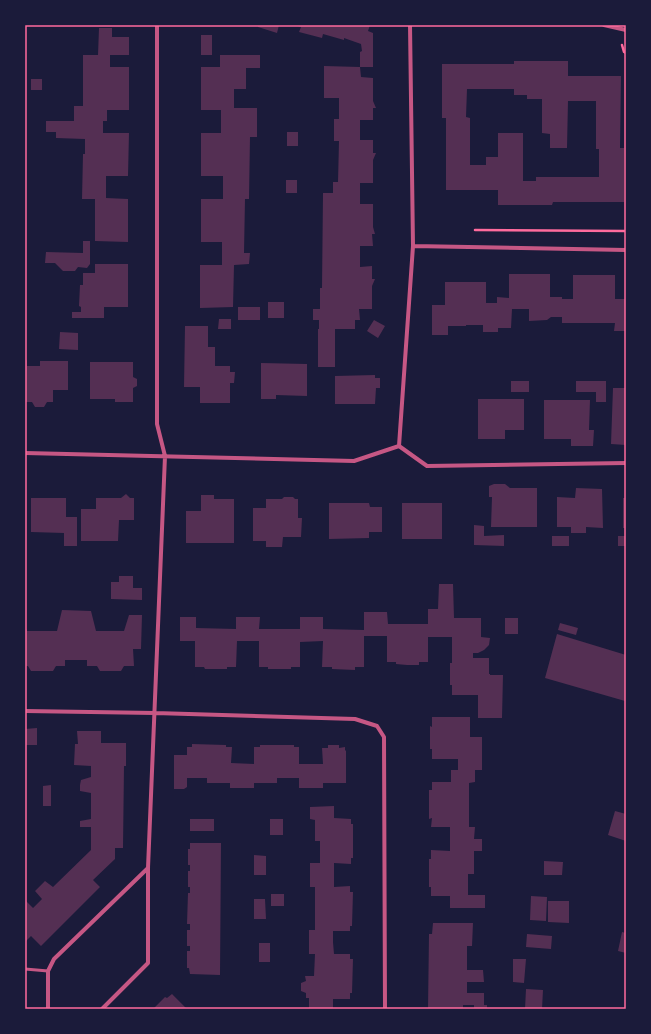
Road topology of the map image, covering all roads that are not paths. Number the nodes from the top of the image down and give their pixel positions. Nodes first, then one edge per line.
1 (157, 25) edge
2 (410, 25) edge
3 (604, 25) edge
4 (626, 30) edge
5 (413, 246) junction
6 (626, 250) edge
7 (399, 446) junction
8 (25, 453) edge
9 (165, 456) junction
10 (626, 463) edge
11 (25, 711) edge
12 (155, 713) junction
13 (148, 868) junction
14 (25, 969) edge
15 (48, 971) junction
16 (48, 1009) edge
17 (102, 1009) edge
18 (385, 1009) edge

1 - 9 street
2 - 5 street
3 - 4 street
5 - 6 street
5 - 7 street
7 - 9 street
7 - 10 street
8 - 9 street
9 - 12 street
11 - 12 street
12 - 13 street
12 - 18 street
13 - 15 street
13 - 17 street
14 - 15 lane
15 - 16 street

